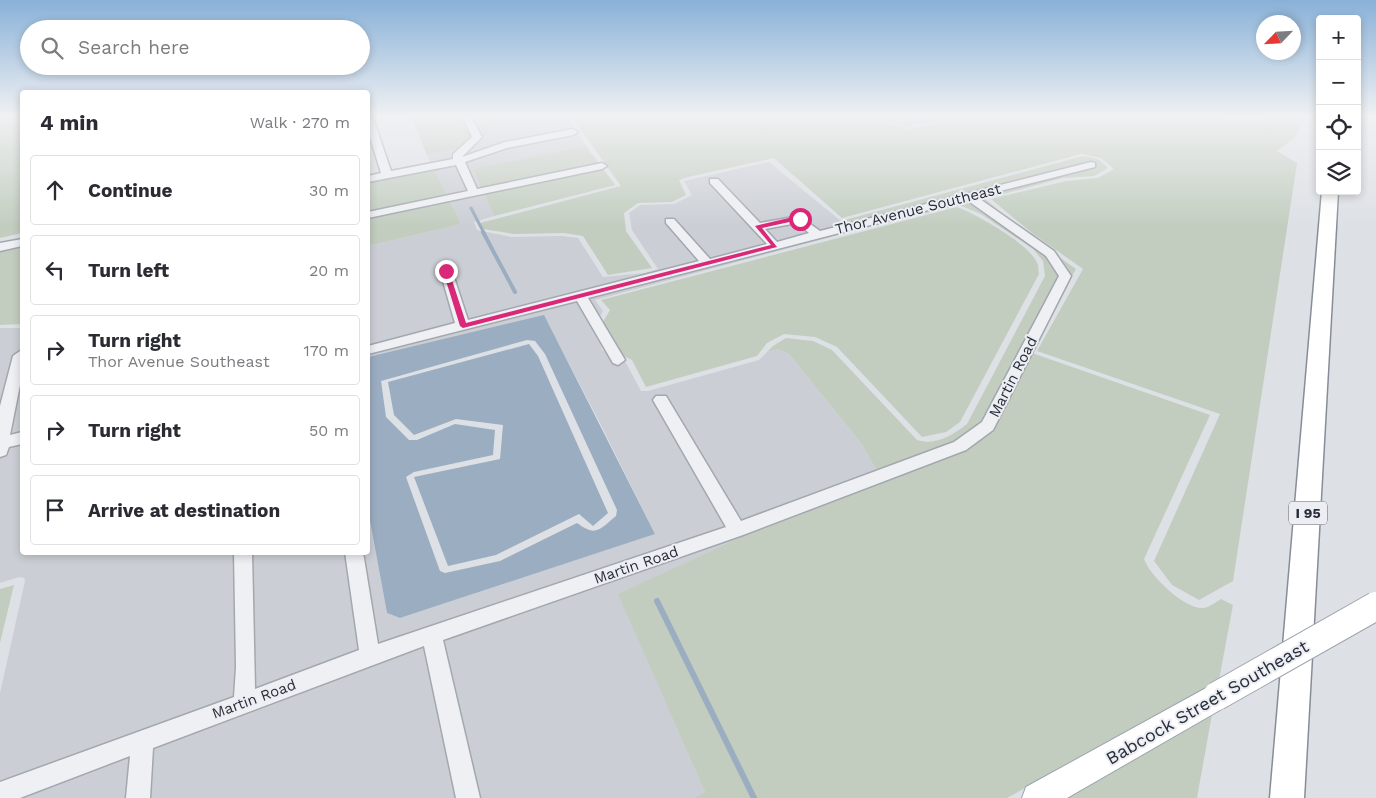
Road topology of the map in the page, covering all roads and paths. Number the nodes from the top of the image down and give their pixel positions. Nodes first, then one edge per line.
1 (380, 153) edge
2 (460, 153) edge
3 (481, 153) edge
4 (459, 161) junction
5 (1091, 165) dead end
6 (602, 166) dead end
7 (387, 175) junction
8 (370, 179) edge
9 (714, 181) dead end
10 (474, 193) junction
11 (1330, 195) edge
12 (968, 196) junction
13 (370, 215) edge
14 (670, 222) dead end
15 (758, 227) junction
16 (818, 235) junction
17 (20, 243) edge
18 (775, 246) junction
19 (0, 247) edge
20 (706, 264) junction
21 (446, 271) dead end
22 (581, 296) junction
23 (463, 326) junction
24 (370, 349) edge
25 (20, 356) dead end
26 (618, 360) dead end
27 (661, 400) dead end
28 (20, 439) edge
29 (1, 446) edge
30 (737, 530) junction
31 (243, 555) edge
32 (354, 555) edge
33 (1376, 606) edge
34 (432, 635) junction
35 (370, 656) junction
36 (244, 702) junction
37 (142, 741) junction
38 (0, 794) edge
39 (138, 798) edge
40 (468, 798) edge
41 (1037, 798) edge
42 (1287, 798) edge

1 - 7 street
2 - 4 street
3 - 4 street
4 - 7 street
4 - 10 street
5 - 12 street, Thor Avenue Southeast
6 - 10 street
7 - 8 street
9 - 15 street
10 - 13 street
11 - 42 highway, I 95
12 - 16 street, Thor Avenue Southeast
12 - 30 street, Martin Road
14 - 20 street
15 - 16 street
15 - 18 street
16 - 18 street, Thor Avenue Southeast
17 - 19 street
18 - 20 street, Thor Avenue Southeast
20 - 22 street, Thor Avenue Southeast
21 - 23 street
22 - 23 street, Thor Avenue Southeast
22 - 26 street
23 - 24 street, Thor Avenue Southeast
25 - 29 street
27 - 30 street
28 - 29 street
30 - 34 street, Martin Road
31 - 36 street
32 - 35 street
33 - 41 main road, Babcock Street Southeast, bridge
34 - 35 street, Martin Road
34 - 40 street
35 - 36 street, Martin Road
36 - 37 street, Martin Road
37 - 38 street, Martin Road
37 - 39 street

